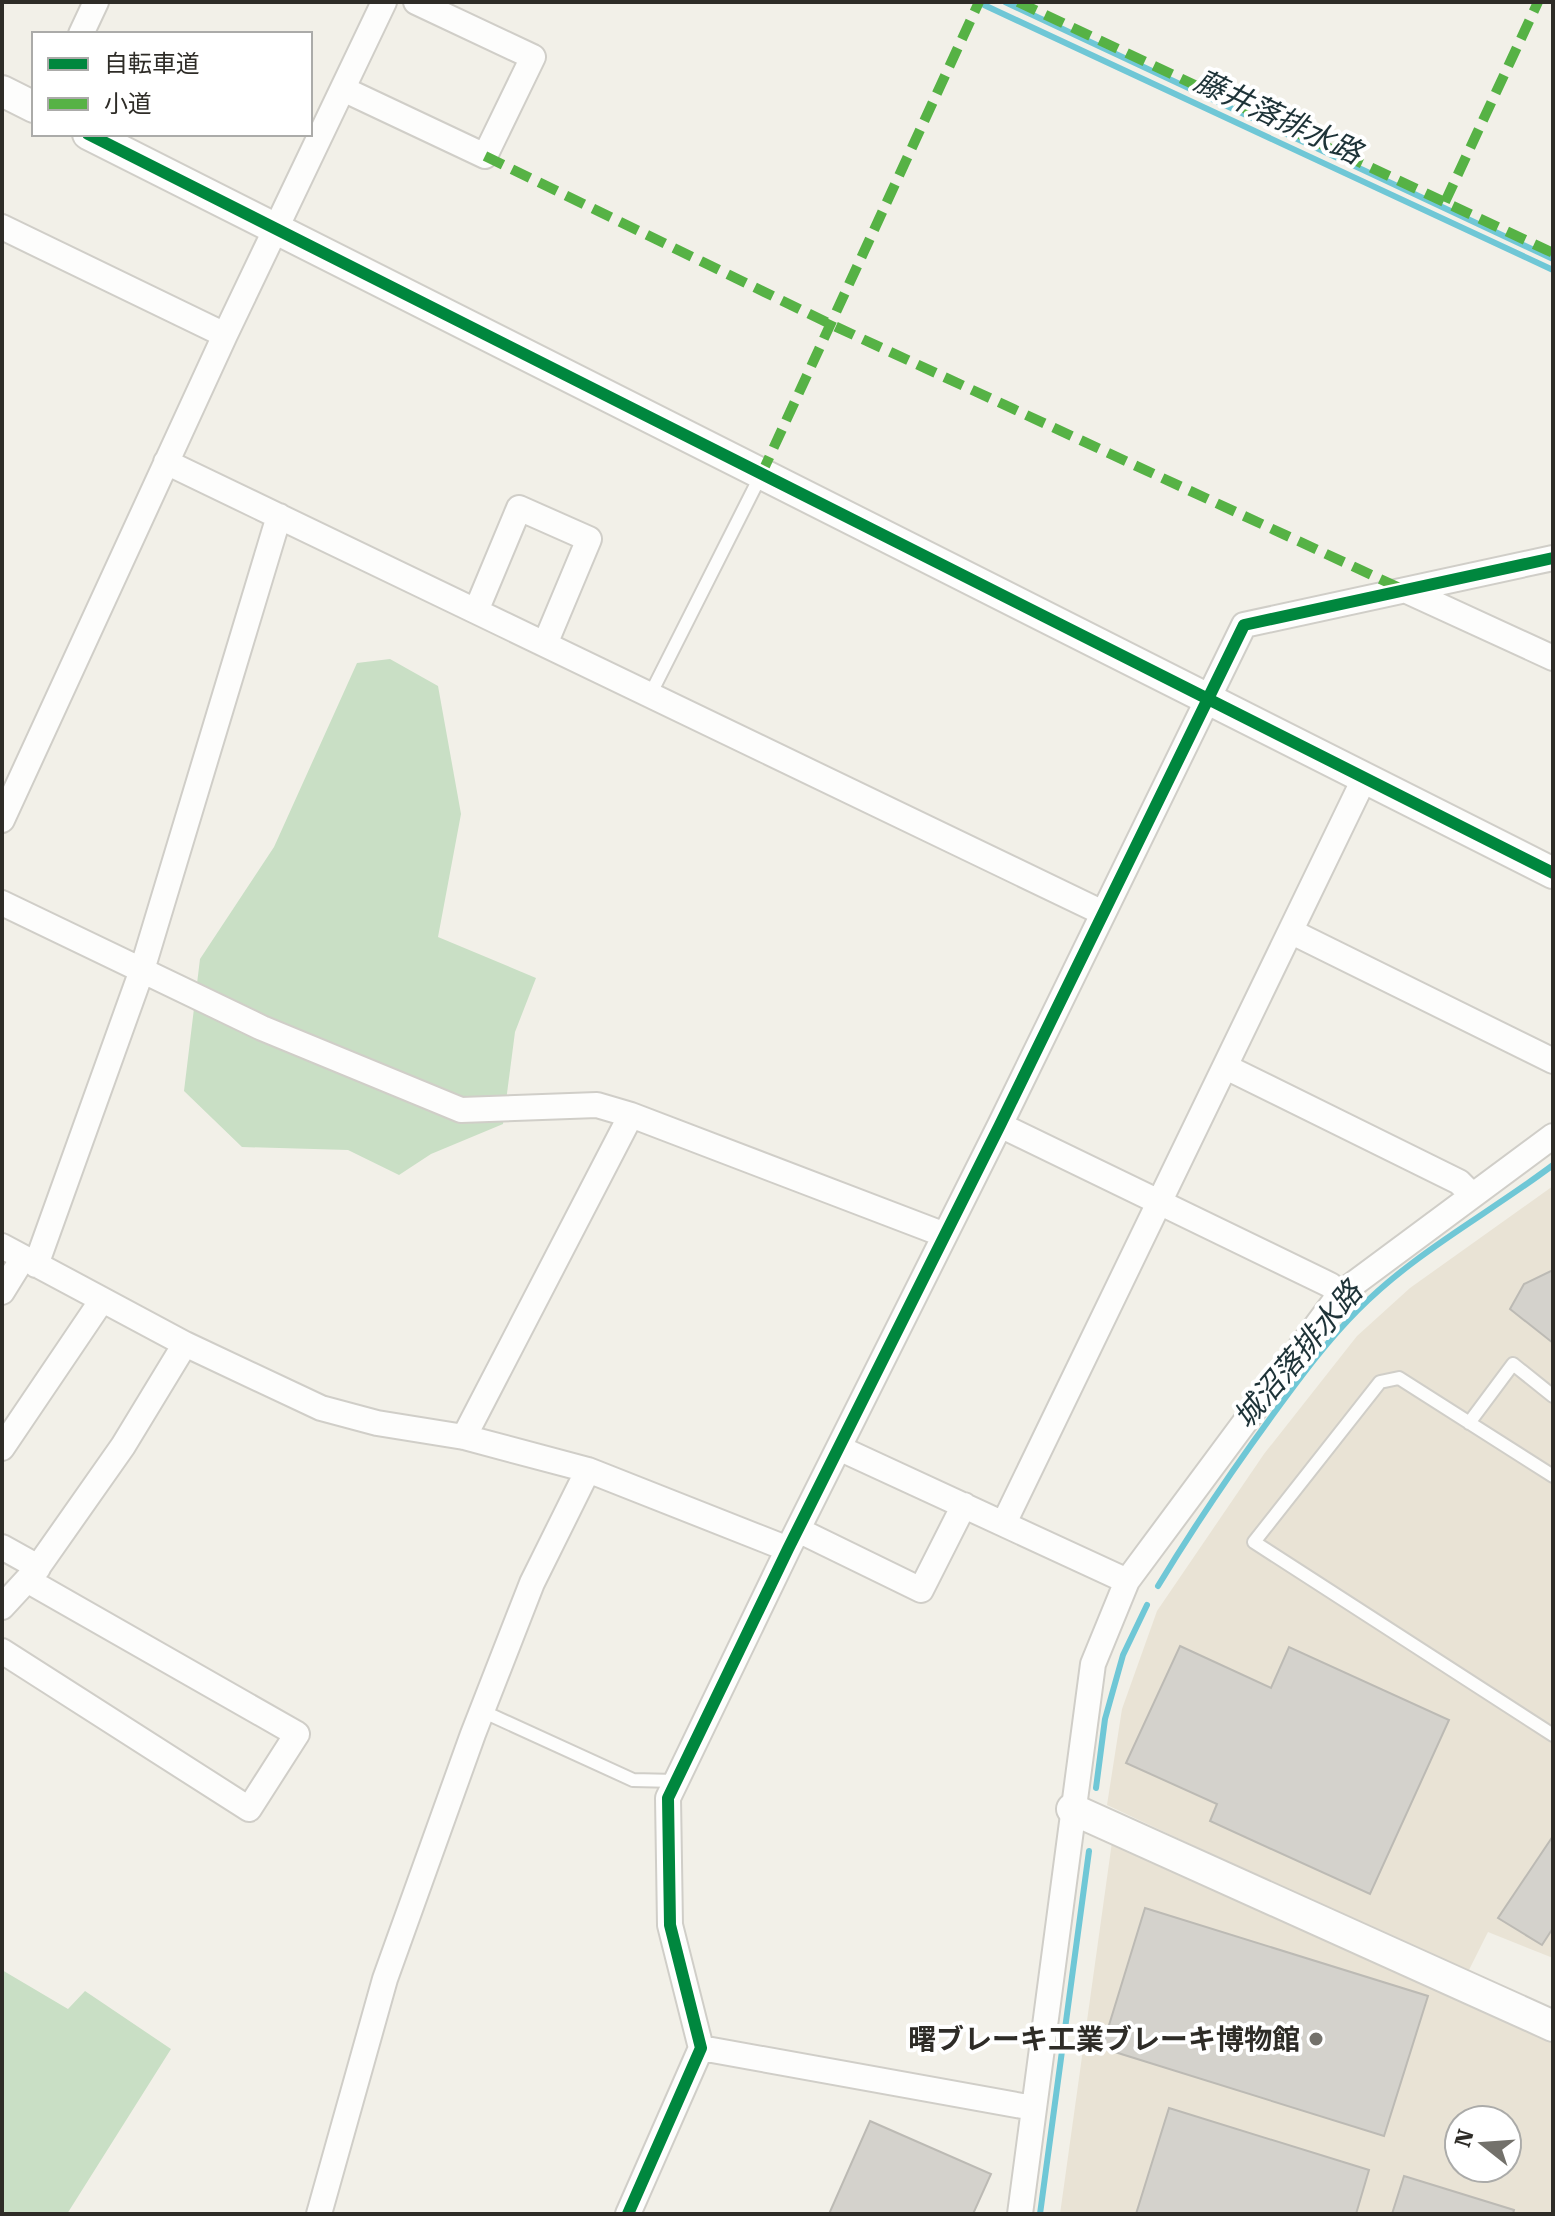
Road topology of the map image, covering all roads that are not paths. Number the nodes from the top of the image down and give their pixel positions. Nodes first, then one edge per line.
1 (96, 2) edge
2 (384, 2) edge
3 (416, 2) edge
4 (82, 32) edge
5 (343, 89) junction
6 (2, 91) edge
7 (32, 106) edge
8 (92, 136) edge
9 (2, 227) edge
10 (276, 230) junction
11 (225, 335) junction
12 (166, 462) junction
13 (761, 475) junction
14 (279, 516) junction
15 (1553, 558) edge
16 (1405, 590) junction
17 (476, 611) junction
18 (545, 644) junction
19 (1553, 658) edge
20 (650, 695) junction
21 (1206, 699) junction
22 (1365, 777) junction
23 (2, 820) edge
24 (1553, 873) edge
25 (2, 903) edge
26 (1103, 913) junction
27 (1292, 932) junction
28 (142, 970) junction
29 (1553, 1061) edge
30 (1226, 1067) junction
31 (631, 1115) junction
32 (1000, 1125) junction
33 (1553, 1136) edge
34 (1472, 1195) junction
35 (1159, 1202) junction
36 (945, 1235) junction
37 (21, 1257) edge
38 (2, 1292) edge
39 (1340, 1294) junction
40 (102, 1300) junction
41 (185, 1344) junction
42 (1553, 1396) edge
43 (1469, 1423) junction
44 (464, 1437) junction
45 (2, 1448) edge
46 (839, 1448) junction
47 (588, 1470) junction
48 (1553, 1476) edge
49 (964, 1505) junction
50 (1004, 1523) junction
51 (793, 1540) junction
52 (2, 1547) edge
53 (32, 1574) junction
54 (1127, 1581) junction
55 (2, 1607) edge
56 (2, 1651) edge
57 (482, 1711) junction
58 (1553, 1735) edge
59 (676, 1781) junction
60 (1072, 1809) junction
61 (1553, 2026) edge
62 (701, 2048) junction
63 (1033, 2108) junction
64 (319, 2214) edge
65 (628, 2214) edge
66 (1020, 2214) edge

1 - 4 street
2 - 5 street
3 - 5 street
5 - 10 street
6 - 7 street
8 - 10 street
9 - 11 street
10 - 11 street
10 - 13 street
11 - 12 street
12 - 14 street
12 - 23 street
13 - 20 lane
13 - 21 street
14 - 17 street
14 - 28 street
15 - 16 street
16 - 19 street
16 - 21 street
17 - 18 street
17 - 18 street
18 - 20 street
20 - 26 street
21 - 22 street
21 - 26 street
22 - 24 street
22 - 27 street
25 - 28 street
26 - 32 street
27 - 29 street
27 - 30 street
28 - 31 street
28 - 37 street
30 - 34 street
30 - 35 street
31 - 36 street
31 - 44 street
32 - 35 street
32 - 36 street
33 - 34 street
34 - 39 street
35 - 39 street
35 - 50 street
36 - 46 street
37 - 38 street
37 - 40 street
39 - 54 street
40 - 41 street
40 - 45 street
41 - 44 street
41 - 53 street
42 - 43 lane
43 - 48 lane
43 - 58 lane
44 - 47 street
46 - 49 street
46 - 51 street
47 - 51 street
47 - 57 street
49 - 50 street
49 - 51 street
50 - 54 street
51 - 59 street
52 - 53 street
53 - 55 street
53 - 56 street
54 - 60 street
57 - 59 lane
57 - 64 street
59 - 62 street
60 - 61 street
60 - 63 street
62 - 63 street
62 - 65 street
63 - 66 street

